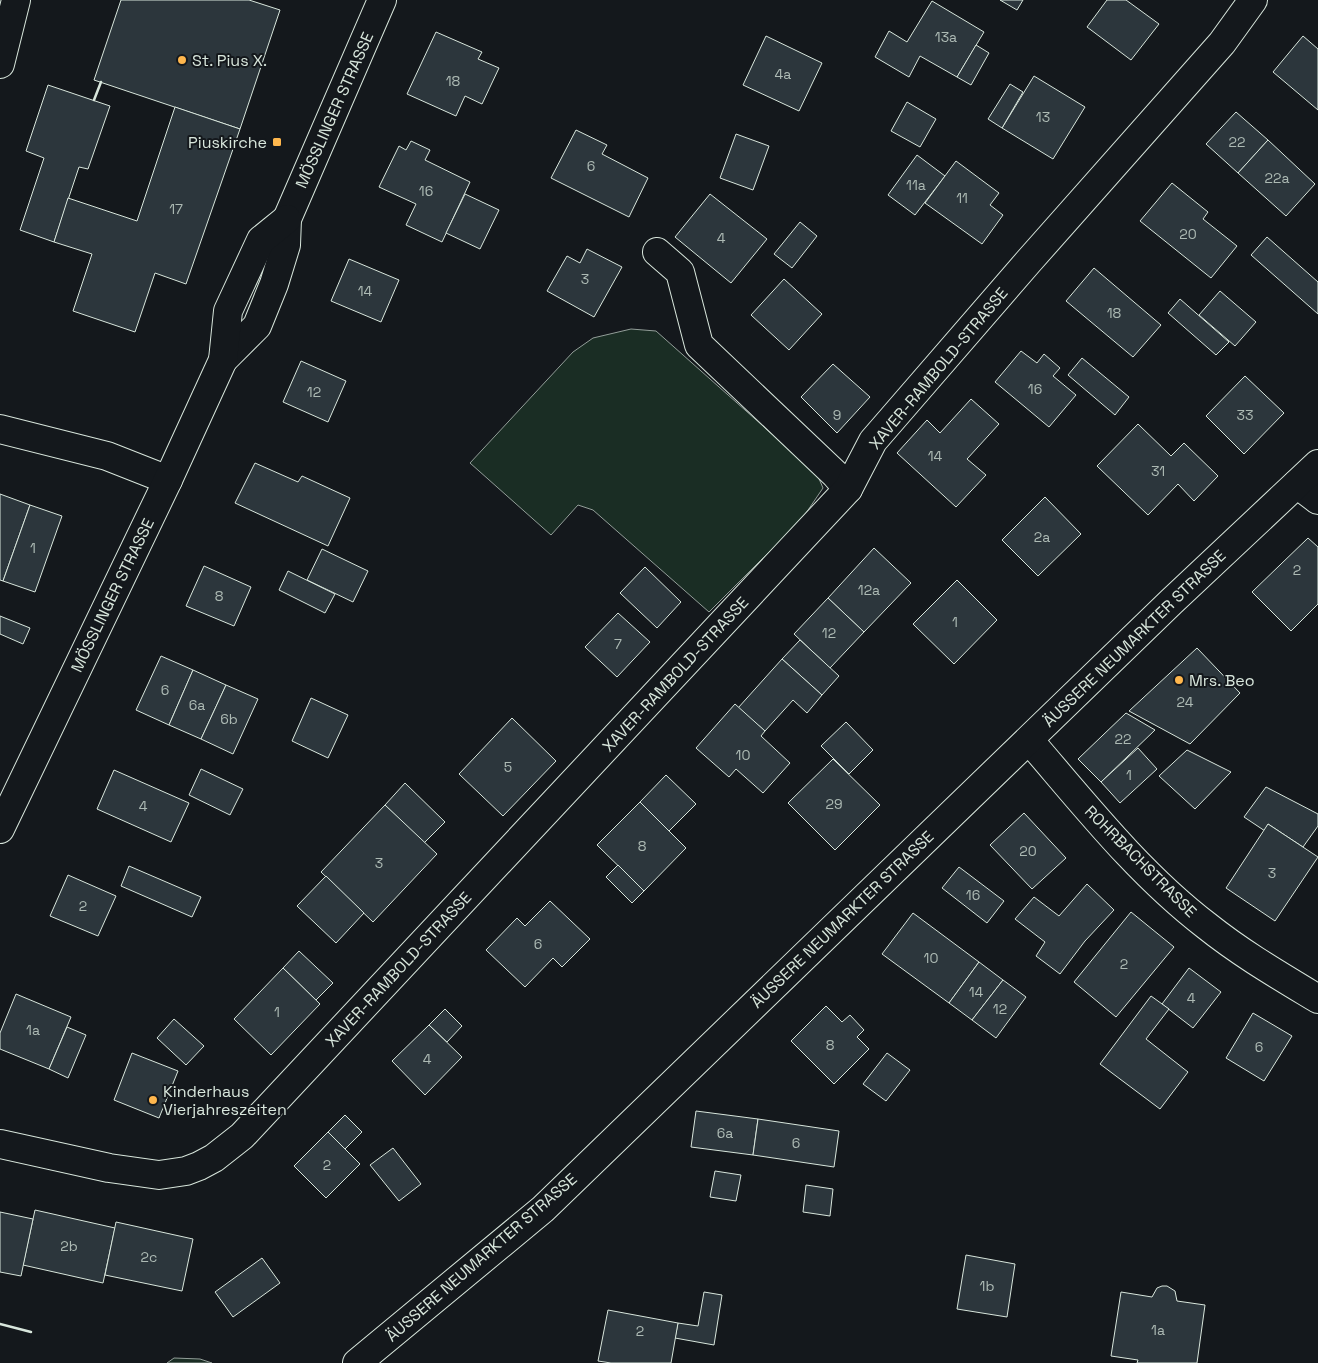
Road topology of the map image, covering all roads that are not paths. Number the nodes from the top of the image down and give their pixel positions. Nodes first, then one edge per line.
1 (16, 0) edge
2 (382, 0) edge
3 (1253, 0) edge
4 (0, 64) edge
5 (657, 252) dead end
6 (0, 428) edge
7 (1318, 464) edge
8 (168, 480) junction
9 (1297, 484) junction
10 (848, 489) junction
11 (1318, 500) edge
12 (1029, 740) junction
13 (0, 829) edge
14 (1318, 999) edge
15 (0, 1144) edge
16 (357, 1363) edge

1 - 4 street
2 - 8 street, MÖSSLINGER STRASSE
3 - 10 street, XAVER-RAMBOLD-STRASSE
5 - 10 street
6 - 8 street
7 - 9 street, ÄUSSERE NEUMARKTER STRASSE
8 - 13 street, MÖSSLINGER STRASSE
9 - 11 street
9 - 12 street, ÄUSSERE NEUMARKTER STRASSE
10 - 15 street, XAVER-RAMBOLD-STRASSE
12 - 14 street, ROHRBACHSTRASSE
12 - 16 street, ÄUSSERE NEUMARKTER STRASSE

